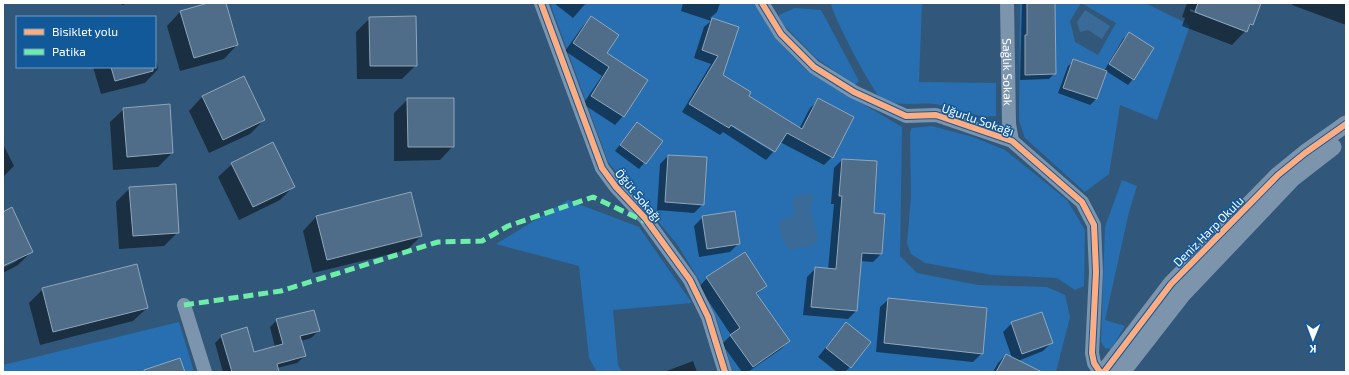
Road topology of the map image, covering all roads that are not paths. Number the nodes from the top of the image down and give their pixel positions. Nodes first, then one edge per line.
1 (542, 3) edge
2 (762, 3) edge
3 (1007, 3) edge
4 (1346, 124) edge
5 (1346, 138) edge
6 (1012, 141) junction
7 (184, 305) dead end
8 (205, 372) edge
9 (726, 372) edge
10 (1100, 372) edge
11 (1104, 372) edge
12 (1122, 372) edge

1 - 9 street, Öğüt Sokağı
2 - 6 street, Uğurlu Sokağı
3 - 6 street, Sağlık Sokak
4 - 11 street, Deniz Harp Okulu
5 - 12 street, Deniz Harp Okulu
6 - 10 street, Uğurlu Sokağı
7 - 8 street

